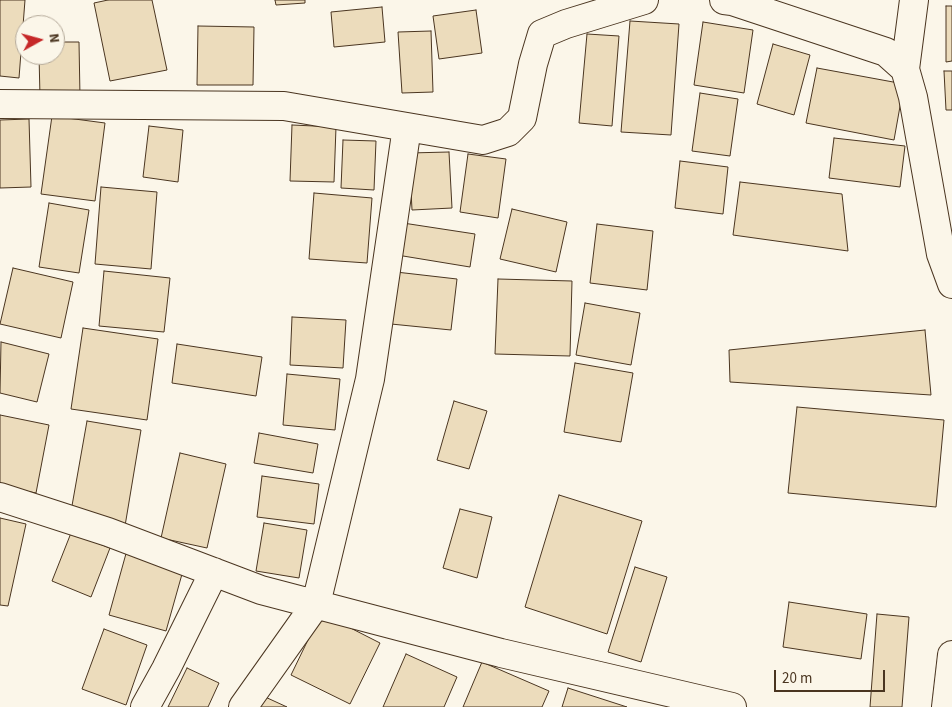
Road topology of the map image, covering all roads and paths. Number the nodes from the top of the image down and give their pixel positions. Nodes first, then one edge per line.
1 (644, 0) edge
2 (724, 0) edge
3 (914, 0) edge
4 (905, 70) junction
5 (0, 104) edge
6 (407, 127) junction
7 (952, 284) edge
8 (0, 497) edge
9 (214, 572) junction
10 (316, 604) junction
11 (952, 655) edge
12 (145, 707) edge
13 (243, 707) edge
14 (732, 707) edge
15 (946, 707) edge

1 - 6 street
2 - 4 street
3 - 4 street
4 - 7 street
5 - 6 street
6 - 10 street
8 - 9 street
9 - 10 street
9 - 12 street
10 - 13 street
10 - 14 street
11 - 15 street

